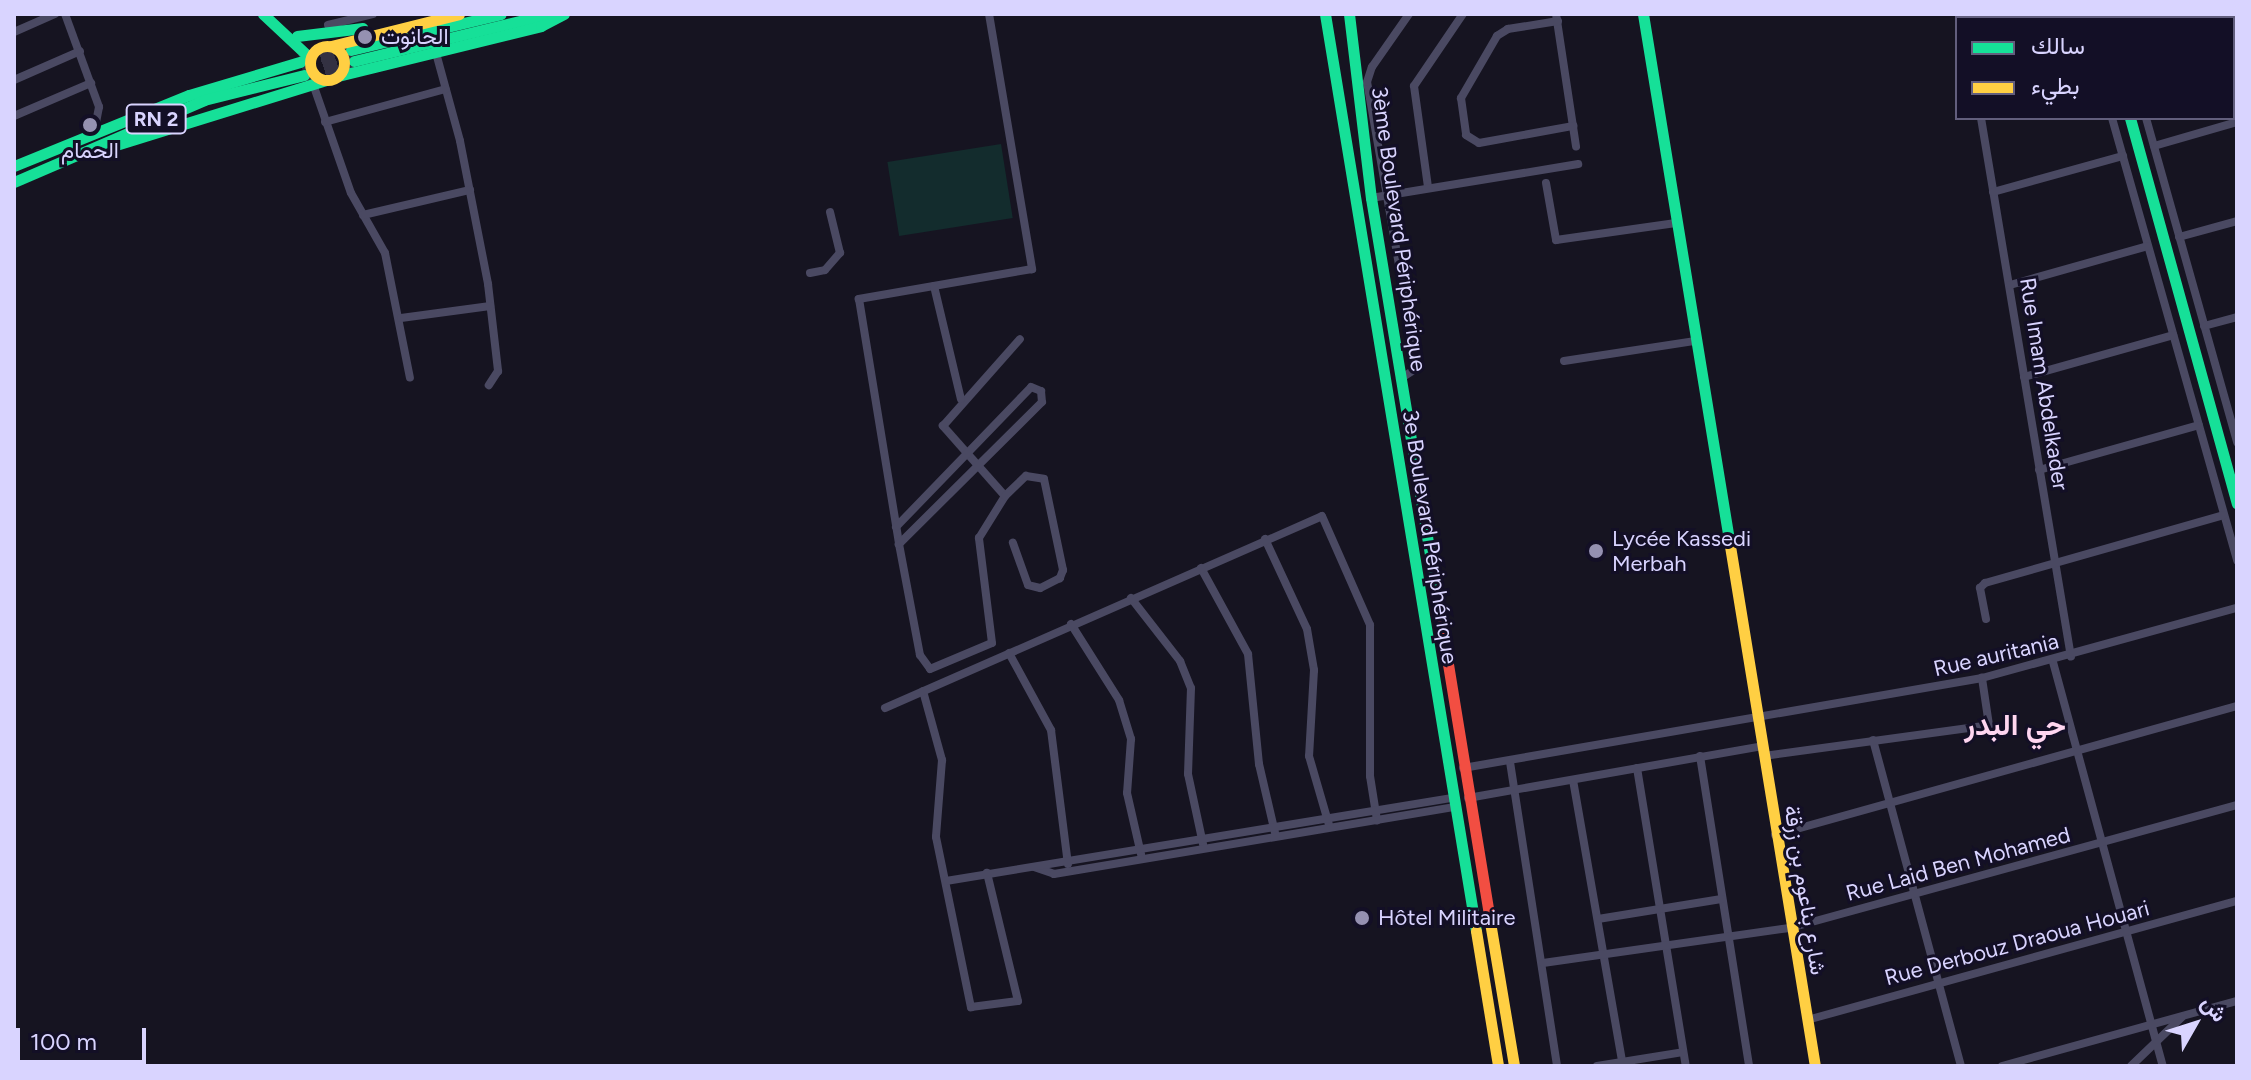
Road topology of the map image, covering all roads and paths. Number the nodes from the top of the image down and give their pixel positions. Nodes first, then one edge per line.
1 (55, 14) edge
2 (65, 14) edge
3 (325, 14) edge
4 (373, 14) edge
5 (422, 14) edge
6 (459, 14) edge
7 (501, 14) edge
8 (549, 14) edge
9 (564, 14) edge
10 (989, 14) edge
11 (1325, 14) edge
12 (1349, 14) edge
13 (1409, 14) edge
14 (1463, 14) edge
15 (1643, 14) edge
16 (264, 15) edge
17 (1557, 18) edge
18 (14, 32) edge
19 (330, 35) junction
20 (296, 41) junction
21 (80, 51) junction
22 (436, 53) junction
23 (305, 58) junction
24 (304, 75) tunnel mouth
25 (338, 76) junction
26 (14, 80) edge
27 (326, 80) junction
28 (91, 83) junction
29 (313, 84) junction
30 (446, 89) junction
31 (99, 107) junction
32 (14, 116) edge
33 (110, 117) junction
34 (1981, 120) edge
35 (2113, 120) edge
36 (2131, 120) edge
37 (2147, 120) edge
38 (325, 122) junction
39 (2237, 122) edge
40 (96, 123) junction
41 (1573, 126) junction
42 (64, 143) junction
43 (2154, 146) junction
44 (1576, 147) dead end
45 (2123, 156) junction
46 (58, 161) junction
47 (1578, 164) dead end
48 (14, 166) edge
49 (14, 182) edge
50 (1546, 183) dead end
51 (1428, 187) junction
52 (470, 190) junction
53 (1993, 192) junction
54 (1387, 195) junction
55 (1371, 198) junction
56 (830, 212) dead end
57 (363, 215) junction
58 (2237, 221) edge
59 (1676, 223) junction
60 (2179, 237) junction
61 (2148, 246) junction
62 (810, 273) dead end
63 (2010, 285) junction
64 (934, 286) junction
65 (490, 306) junction
66 (2237, 317) edge
67 (401, 318) junction
68 (2204, 326) junction
69 (2173, 335) junction
70 (1020, 339) dead end
71 (1695, 341) junction
72 (1564, 361) dead end
73 (2024, 377) junction
74 (410, 378) dead end
75 (1400, 379) junction
76 (489, 385) dead end
77 (961, 399) junction
78 (2233, 413) edge
79 (2199, 425) junction
80 (2237, 442) edge
81 (966, 456) junction
82 (978, 466) junction
83 (2039, 470) junction
84 (1005, 496) junction
85 (2237, 503) edge
86 (2224, 515) junction
87 (896, 527) junction
88 (1265, 539) junction
89 (1013, 543) dead end
90 (899, 544) junction
91 (2237, 561) edge
92 (2054, 564) junction
93 (1201, 568) junction
94 (1131, 598) junction
95 (2237, 608) edge
96 (1986, 619) dead end
97 (1071, 624) junction
98 (1009, 653) junction
99 (2071, 657) junction
100 (2053, 662) junction
101 (1982, 678) junction
102 (923, 691) junction
103 (2237, 706) edge
104 (885, 708) dead end
105 (1759, 720) junction
106 (1873, 740) junction
107 (1763, 751) junction
108 (2076, 751) junction
109 (1700, 756) junction
110 (1510, 762) junction
111 (1463, 768) junction
112 (1637, 768) junction
113 (1447, 771) junction
114 (1573, 780) junction
115 (1515, 791) junction
116 (1468, 798) junction
117 (1453, 802) junction
118 (1889, 804) junction
119 (2237, 805) edge
120 (1377, 816) junction
121 (1329, 824) junction
122 (1275, 832) junction
123 (1775, 835) junction
124 (1202, 843) junction
125 (2100, 843) junction
126 (1141, 853) junction
127 (1068, 866) junction
128 (987, 873) junction
129 (1481, 877) junction
130 (1466, 880) junction
131 (946, 881) junction
132 (1915, 895) junction
133 (1721, 899) junction
134 (2237, 901) edge
135 (1660, 909) junction
136 (1598, 919) junction
137 (1790, 928) junction
138 (2125, 933) junction
139 (1728, 936) junction
140 (1666, 944) junction
141 (1604, 954) junction
142 (1543, 963) junction
143 (1938, 983) junction
144 (2237, 1001) edge
145 (2183, 1016) junction
146 (1807, 1020) junction
147 (2153, 1024) junction
148 (2157, 1041) junction
149 (1683, 1052) junction
150 (1622, 1064) edge
151 (1498, 1066) edge
152 (1514, 1066) edge
153 (1557, 1066) edge
154 (1597, 1066) edge
155 (1686, 1066) edge
156 (1749, 1066) edge
157 (1815, 1066) edge
158 (1961, 1066) edge
159 (2002, 1066) edge
160 (2131, 1066) edge
161 (2163, 1066) edge

1 - 18 street
2 - 21 street
3 - 19 street
4 - 19 street
5 - 19 main road
6 - 19 main road
7 - 8 main road
9 - 22 main road
10 - 64 street
11 - 113 main road, 3e Boulevard Périphérique
12 - 55 main road, 3ème Boulevard Périphérique
13 - 54 street
14 - 51 street
15 - 59 main road, شارع بناعوم بن زرقة
16 - 20 main road
17 - 41 street
17 - 41 street
19 - 20 main road
19 - 23 main road
19 - 25 main road
20 - 23 main road
20 - 23 main road
21 - 26 street
21 - 28 street
22 - 25 main road
22 - 30 street
23 - 27 main road
23 - 33 main road
23 - 42 main road, RN 2
24 - 46 main road, RN 2
25 - 27 main road
27 - 29 main road
28 - 31 street
28 - 32 street
29 - 38 street
29 - 46 main road
30 - 38 street
30 - 52 street
31 - 33 street
31 - 40 street
33 - 40 main road
34 - 53 street, Rue Imam Abdelkader
35 - 45 street
36 - 85 main road
37 - 43 street
38 - 57 street
39 - 43 street
40 - 42 main road
41 - 44 street
42 - 48 main road, RN 2
43 - 60 street
45 - 53 street
45 - 61 street
46 - 49 main road, RN 2
47 - 51 street
50 - 59 street
51 - 54 street
52 - 57 street
52 - 65 street
53 - 63 street, Rue Imam Abdelkader
54 - 55 street
54 - 75 street
55 - 75 main road, 3ème Boulevard Périphérique
56 - 62 street
57 - 67 street
58 - 60 street
59 - 71 main road, شارع بناعوم بن زرقة
60 - 68 street
61 - 63 street
61 - 69 street
63 - 73 street, Rue Imam Abdelkader
64 - 77 street
64 - 87 street
65 - 67 street
65 - 76 street
66 - 68 street
67 - 74 street
68 - 78 street
69 - 73 street
69 - 79 street
70 - 77 street
71 - 72 street
71 - 105 main road, شارع بناعوم بن زرقة
73 - 83 street, Rue Imam Abdelkader
75 - 111 main road, 3ème Boulevard Périphérique
77 - 81 street
78 - 80 street
79 - 83 street
79 - 86 street
81 - 82 street
81 - 82 street
81 - 87 street
82 - 84 street
82 - 90 street
83 - 92 street, Rue Imam Abdelkader
84 - 89 street
84 - 90 street
86 - 91 street
86 - 92 street
87 - 90 street
88 - 93 street
88 - 120 street
88 - 121 street
92 - 96 street
92 - 99 street, Rue Imam Abdelkader
93 - 94 street
93 - 122 street
94 - 97 street
94 - 124 street
95 - 99 street, Rue auritania
97 - 98 street
97 - 126 street
98 - 102 street
98 - 127 street
99 - 100 street, Rue auritania
100 - 101 street, Rue auritania
100 - 108 street
101 - 105 street, Rue auritania
101 - 106 street
102 - 104 street
102 - 131 street
103 - 108 street
105 - 107 main road, شارع بناعوم بن زرقة
105 - 110 street, Rue auritania
106 - 107 street
106 - 118 street
107 - 109 street
107 - 123 main road, شارع بناعوم بن زرقة
108 - 118 street
108 - 125 street
109 - 112 street
109 - 133 street
110 - 111 street, Rue auritania
110 - 115 street
111 - 113 main road
111 - 116 main road, 3ème Boulevard Périphérique
112 - 114 street
112 - 135 street
113 - 117 main road, 3e Boulevard Périphérique
114 - 115 street
114 - 136 street
115 - 116 street
115 - 142 street
116 - 117 main road
116 - 129 main road, 3ème Boulevard Périphérique
117 - 120 street
117 - 130 main road, 3e Boulevard Périphérique
118 - 123 street
118 - 132 street
119 - 125 street, Rue Laid Ben Mohamed
120 - 121 street
121 - 122 street
122 - 124 street
123 - 137 main road, شارع بناعوم بن زرقة
124 - 126 street
125 - 132 street, Rue Laid Ben Mohamed
125 - 138 street
126 - 127 street
127 - 128 street
128 - 131 street
128 - 131 street
129 - 130 main road
129 - 152 main road, 3ème Boulevard Périphérique
130 - 151 main road, 3e Boulevard Périphérique
132 - 137 street, Rue Laid Ben Mohamed
132 - 143 street
133 - 135 street
133 - 139 street
134 - 138 street, Rue Derbouz Draoua Houari
135 - 136 street
135 - 140 street
136 - 141 street
137 - 139 street, Rue Laid Ben Mohamed
137 - 146 main road, شارع بناعوم بن زرقة
138 - 143 street, Rue Derbouz Draoua Houari
138 - 147 street
139 - 140 street, Rue Laid Ben Mohamed
139 - 156 street
140 - 141 street, Rue Laid Ben Mohamed
140 - 149 street
141 - 142 street, Rue Laid Ben Mohamed
141 - 150 street
142 - 153 street
143 - 146 street, Rue Derbouz Draoua Houari
143 - 158 street
144 - 145 street
145 - 147 street
145 - 148 street
146 - 157 main road, شارع بناعوم بن زرقة
147 - 148 street
147 - 159 street
148 - 160 street
148 - 161 street
149 - 150 street
149 - 155 street
150 - 154 street

